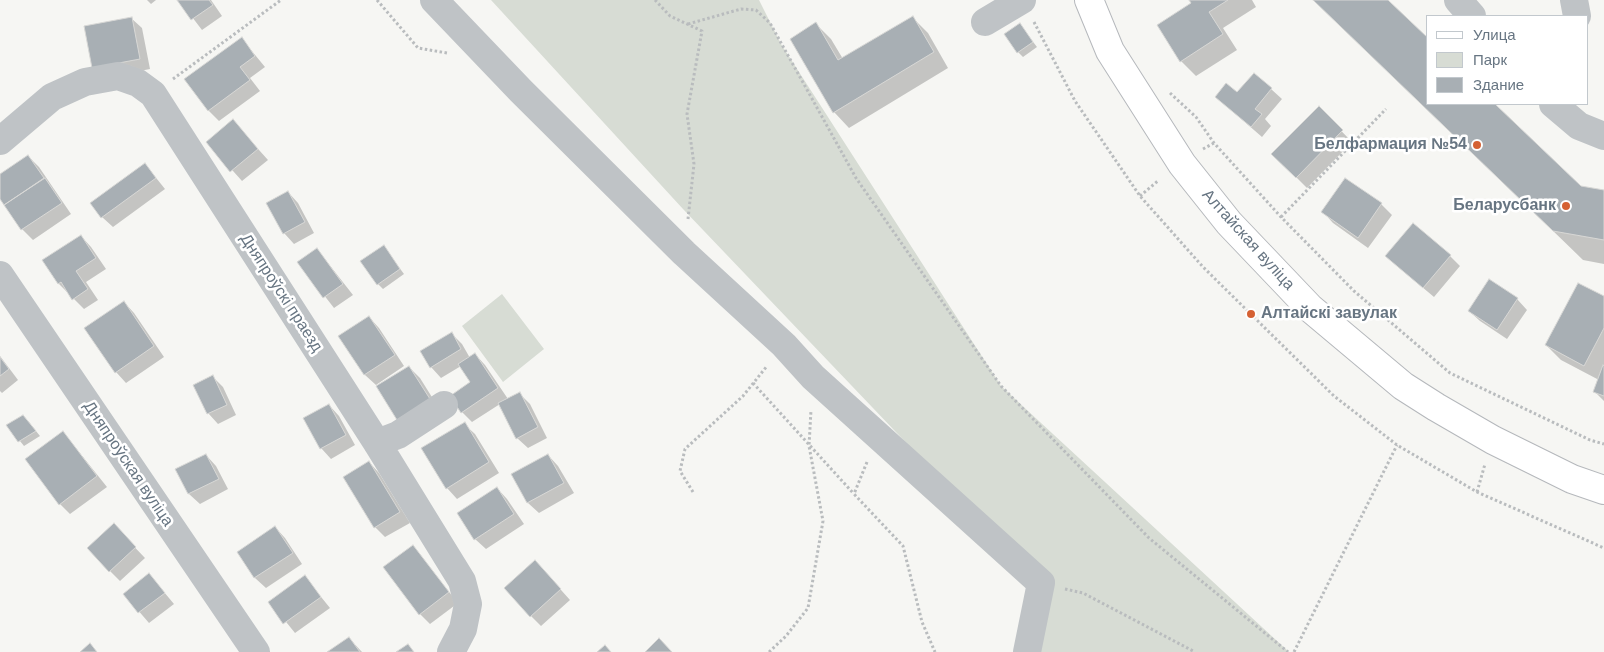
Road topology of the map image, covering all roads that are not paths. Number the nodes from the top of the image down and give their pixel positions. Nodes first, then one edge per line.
1 (434, 0) edge
2 (1022, 0) edge
3 (1089, 0) edge
4 (1458, 0) edge
5 (1574, 0) edge
6 (1471, 15) edge
7 (1577, 15) edge
8 (985, 22) dead end
9 (1554, 105) edge
10 (1604, 136) edge
11 (0, 142) edge
12 (0, 275) edge
13 (444, 405) dead end
14 (377, 443) junction
15 (1604, 490) edge
16 (256, 652) edge
17 (451, 652) edge
18 (1027, 652) edge

1 - 18 street
2 - 8 street
3 - 15 main road, Алтайская вуліца
4 - 6 street
5 - 7 street
9 - 10 street
11 - 14 street, Дняпроўскі праезд
12 - 16 street, Дняпроўская вуліца
13 - 14 street
14 - 17 street, Дняпроўскі праезд

